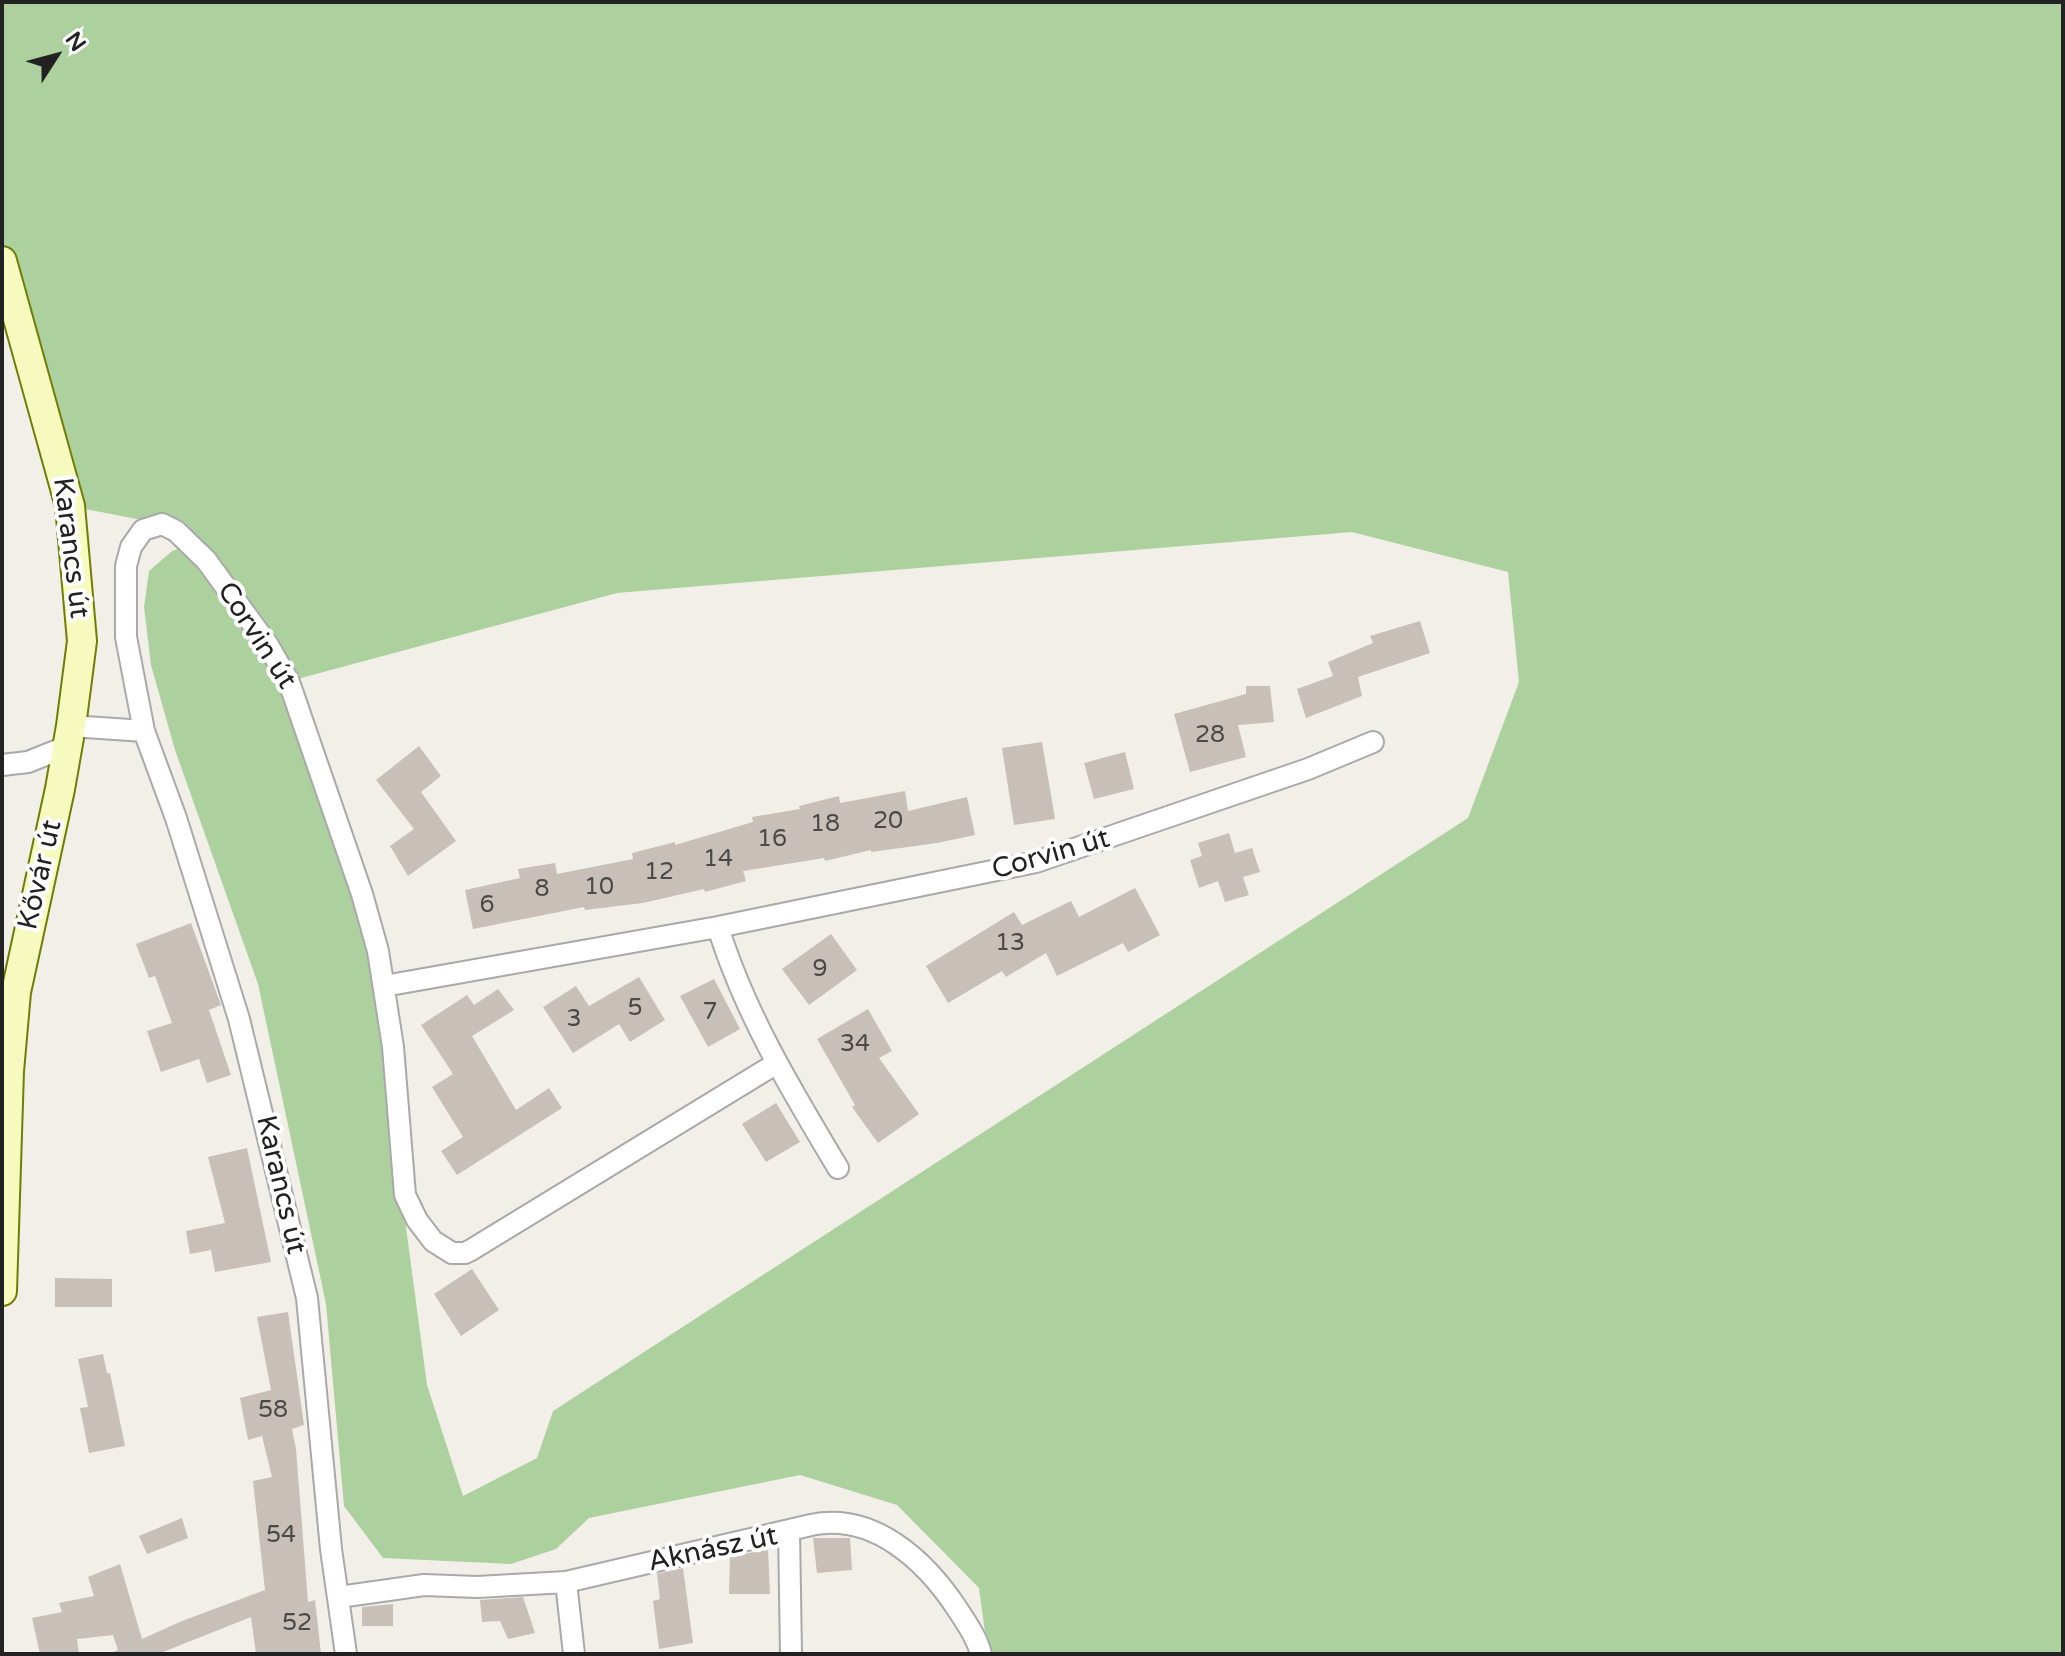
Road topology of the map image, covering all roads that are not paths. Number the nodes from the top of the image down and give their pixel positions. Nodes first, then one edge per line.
1 (2, 261) edge
2 (144, 731) junction
3 (70, 736) junction
4 (1373, 742) dead end
5 (2, 765) edge
6 (718, 927) junction
7 (384, 986) junction
8 (777, 1063) junction
9 (838, 1168) dead end
10 (2, 1291) edge
11 (789, 1530) junction
12 (566, 1582) junction
13 (339, 1597) junction
14 (346, 1654) edge
15 (574, 1654) edge
16 (791, 1654) edge
17 (981, 1654) edge

1 - 3 main road, Karancs út
2 - 3 street
2 - 7 street, Corvin út
2 - 13 street, Karancs út
3 - 5 street
3 - 10 main road, Kővár út
4 - 6 street, Corvin út
6 - 7 street, Corvin út
6 - 8 street
7 - 8 street, Corvin út
8 - 9 street
11 - 12 street, Aknász út
11 - 16 street, Aknász út
11 - 17 street
12 - 13 street, Aknász út
12 - 15 street
13 - 14 street, Karancs út

